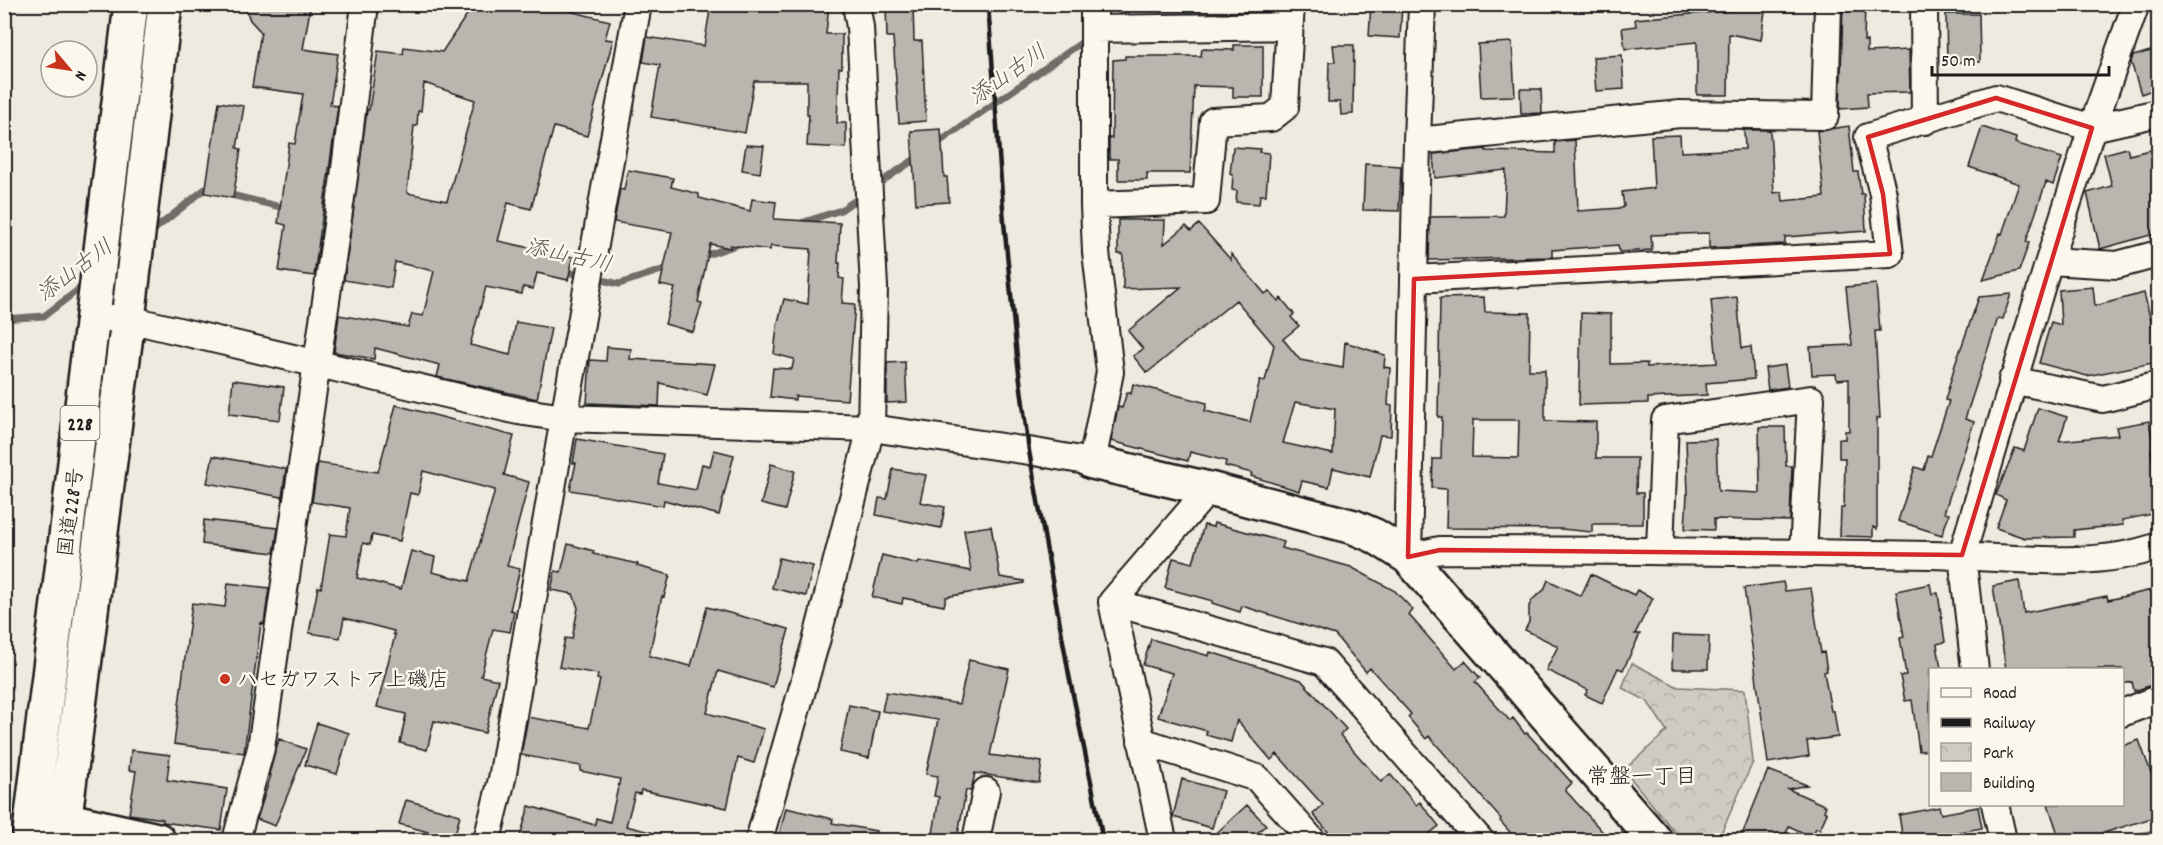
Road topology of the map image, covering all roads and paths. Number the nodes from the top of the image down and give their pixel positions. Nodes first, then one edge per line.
1 (131, 4) edge
2 (165, 4) edge
3 (366, 4) edge
4 (638, 4) edge
5 (856, 4) edge
6 (1422, 4) edge
7 (1828, 4) edge
8 (1924, 4) edge
9 (2136, 4) edge
10 (1291, 15) edge
11 (1094, 17) edge
12 (2158, 113) edge
13 (1924, 121) junction
14 (2092, 128) junction
15 (1417, 141) junction
16 (1094, 205) junction
17 (2158, 254) edge
18 (2049, 261) junction
19 (1414, 279) junction
20 (93, 317) junction
21 (128, 319) junction
22 (317, 365) junction
23 (2012, 380) junction
24 (2158, 385) edge
25 (564, 418) junction
26 (871, 428) junction
27 (1092, 462) junction
28 (1209, 489) junction
29 (2158, 546) edge
30 (1660, 550) junction
31 (1803, 554) junction
32 (1962, 555) junction
33 (1408, 557) junction
34 (1112, 602) junction
35 (1975, 668) edge
36 (2158, 699) edge
37 (2124, 712) edge
38 (1141, 741) junction
39 (986, 792) dead end
40 (1995, 806) edge
41 (31, 829) edge
42 (63, 830) edge
43 (158, 840) edge
44 (236, 840) edge
45 (487, 840) edge
46 (759, 840) edge
47 (976, 840) edge
48 (1163, 840) edge
49 (1312, 840) edge
50 (1480, 840) edge
51 (1655, 840) edge
52 (2003, 840) edge

1 - 20 main road, 国道228号 / 228
2 - 21 main road, 国道228号 / 228
3 - 22 street
4 - 25 street
5 - 26 street
6 - 15 street
7 - 15 street
8 - 13 street
9 - 14 street
10 - 11 street
10 - 16 street
11 - 16 street
12 - 14 street
13 - 14 street
13 - 19 street
14 - 18 street
15 - 19 street
16 - 27 street
17 - 18 street
18 - 23 street
19 - 33 street
20 - 21 street
20 - 41 main road, 国道228号 / 228
21 - 22 street
21 - 42 main road, 国道228号 / 228
22 - 25 street
22 - 44 street
23 - 24 street
23 - 32 street
25 - 26 street
25 - 45 street
26 - 27 street
26 - 46 street
27 - 28 main road
28 - 33 main road
28 - 34 street
29 - 32 street
30 - 31 street
30 - 31 street
30 - 33 street
31 - 32 street
32 - 35 street
33 - 51 main road
34 - 38 street
34 - 50 street
36 - 37 street
38 - 48 street
38 - 49 street
39 - 47 street
40 - 52 street
41 - 42 main road
42 - 43 main road

